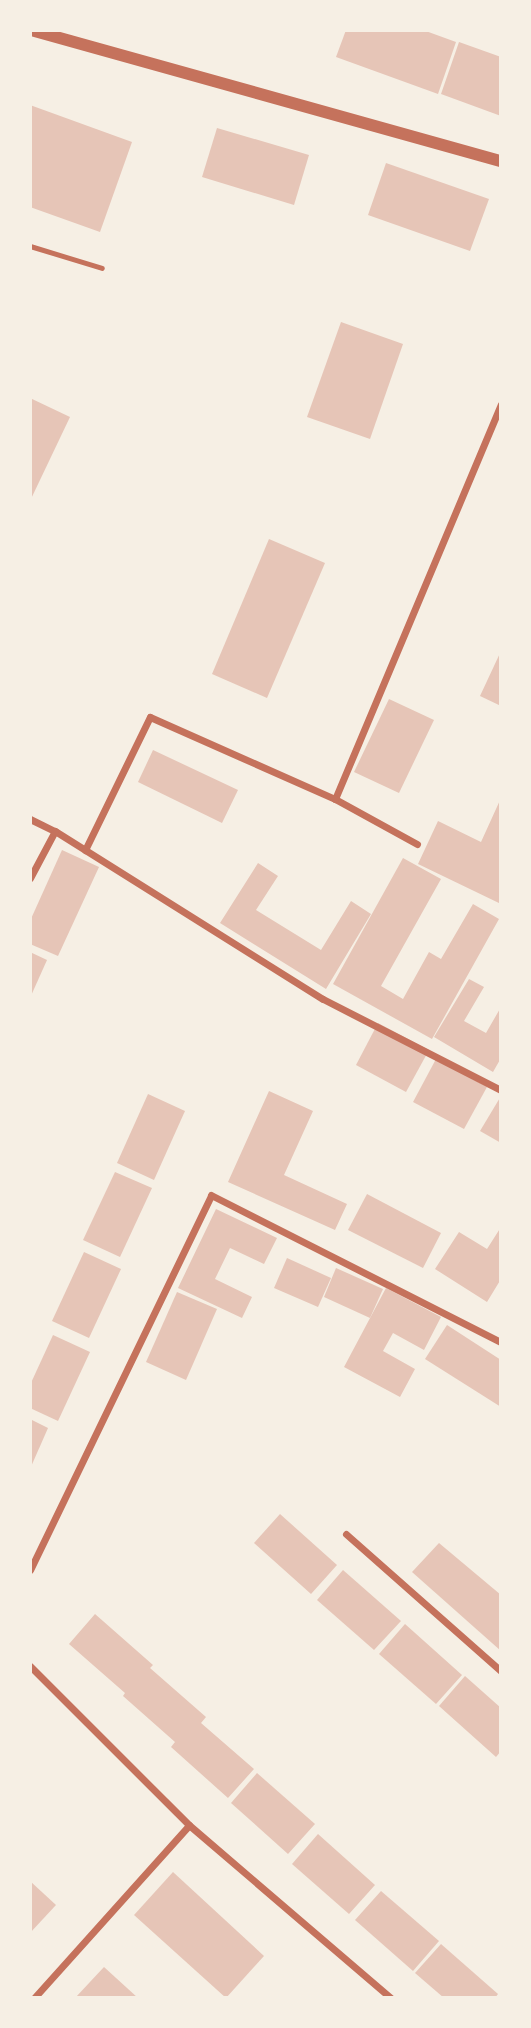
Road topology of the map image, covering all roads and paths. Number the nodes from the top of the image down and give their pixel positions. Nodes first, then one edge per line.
1 (37, 31) edge
2 (501, 161) edge
3 (30, 246) edge
4 (102, 268) dead end
5 (501, 404) edge
6 (335, 799) junction
7 (30, 819) edge
8 (55, 831) junction
9 (417, 844) dead end
10 (85, 850) junction
11 (30, 878) edge
12 (501, 1090) edge
13 (501, 1342) edge
14 (346, 1534) dead end
15 (30, 1570) edge
16 (30, 1666) edge
17 (501, 1671) edge
18 (189, 1825) junction
19 (34, 1998) edge
20 (391, 1998) edge

1 - 2 street
3 - 4 lane
5 - 6 street
6 - 9 street
6 - 10 street
7 - 8 street
8 - 10 street
8 - 11 street
10 - 12 street
13 - 15 street
14 - 17 street
16 - 18 street
18 - 19 street
18 - 20 street

